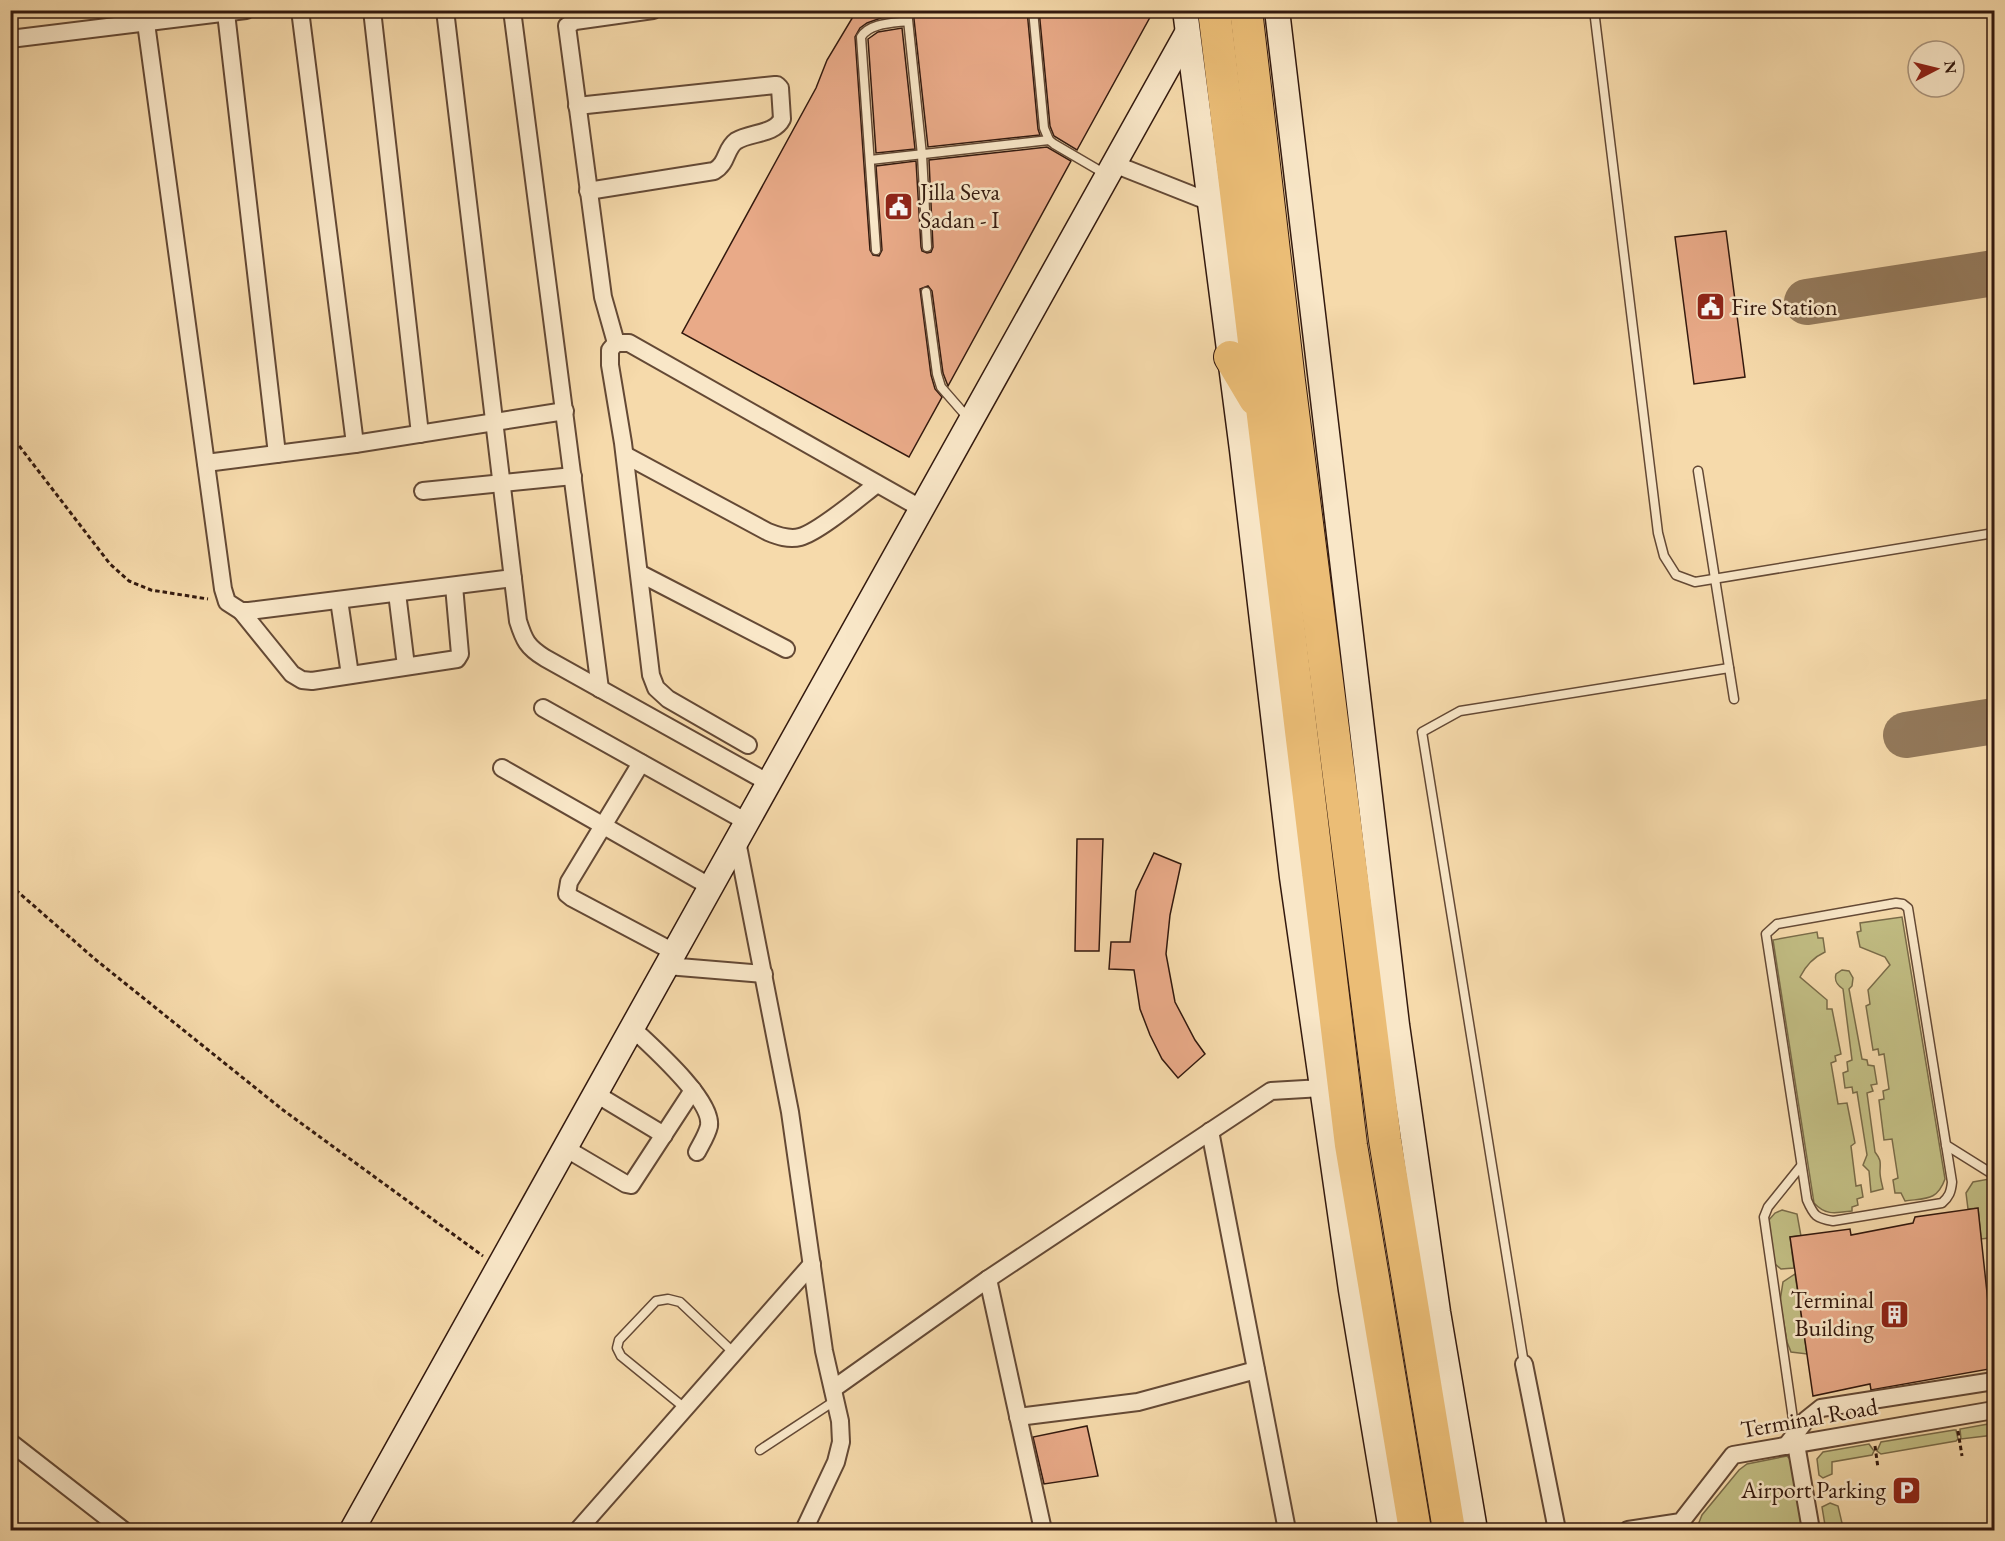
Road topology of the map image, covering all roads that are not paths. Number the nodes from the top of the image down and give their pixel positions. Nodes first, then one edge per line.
1 (246, 10) edge
2 (300, 10) edge
3 (372, 10) edge
4 (445, 10) edge
5 (512, 10) edge
6 (653, 10) edge
7 (907, 10) edge
8 (1033, 10) edge
9 (1214, 10) edge
10 (1246, 10) edge
11 (1276, 10) edge
12 (1594, 10) edge
13 (226, 13) junction
14 (908, 21) junction
15 (146, 22) junction
16 (1186, 22) edge
17 (10, 39) edge
18 (577, 106) junction
19 (1049, 140) junction
20 (922, 155) junction
21 (870, 160) junction
22 (1111, 170) junction
23 (588, 191) junction
24 (1210, 202) junction
25 (927, 247) dead end
26 (876, 250) dead end
27 (926, 292) dead end
28 (616, 343) junction
29 (1230, 357) junction
30 (565, 411) junction
31 (1262, 411) junction
32 (971, 421) junction
33 (495, 422) junction
34 (420, 434) junction
35 (354, 444) junction
36 (277, 454) junction
37 (625, 455) junction
38 (206, 463) junction
39 (1698, 471) dead end
40 (573, 476) junction
41 (501, 482) junction
42 (877, 484) junction
43 (423, 491) dead end
44 (922, 509) junction
45 (1995, 533) edge
46 (639, 573) junction
47 (513, 578) junction
48 (1715, 579) junction
49 (453, 586) junction
50 (397, 593) junction
51 (339, 600) junction
52 (234, 607) junction
53 (786, 649) dead end
54 (406, 666) junction
55 (1730, 669) junction
56 (350, 675) junction
57 (600, 689) junction
58 (1734, 699) dead end
59 (543, 708) dead end
60 (748, 745) dead end
61 (641, 763) junction
62 (502, 768) dead end
63 (769, 783) junction
64 (603, 825) junction
65 (742, 831) junction
66 (711, 887) junction
67 (671, 959) junction
68 (764, 974) junction
69 (632, 1028) junction
70 (1322, 1088) junction
71 (693, 1090) junction
72 (596, 1094) junction
73 (1210, 1131) junction
74 (664, 1135) junction
75 (1946, 1145) junction
76 (566, 1148) junction
77 (697, 1152) dead end
78 (1801, 1166) junction
79 (1995, 1175) edge
80 (812, 1264) junction
81 (988, 1279) junction
82 (734, 1353) junction
83 (1524, 1364) joint
84 (1256, 1370) junction
85 (1995, 1381) edge
86 (835, 1394) junction
87 (686, 1409) junction
88 (1995, 1410) edge
89 (1018, 1417) junction
90 (10, 1442) edge
91 (1792, 1442) junction
92 (760, 1450) dead end
93 (123, 1530) edge
94 (352, 1530) edge
95 (579, 1530) edge
96 (804, 1530) edge
97 (1042, 1530) edge
98 (1287, 1530) edge
99 (1390, 1530) edge
100 (1415, 1530) edge
101 (1449, 1530) edge
102 (1475, 1530) edge
103 (1557, 1530) edge
104 (1628, 1530) edge
105 (1811, 1530) edge

1 - 13 street
2 - 35 street
3 - 34 street
4 - 33 street
5 - 30 street
6 - 18 street
7 - 14 lane
8 - 19 lane
9 - 31 highway
10 - 101 highway
11 - 102 street
12 - 48 lane
13 - 15 street
13 - 36 street
14 - 20 lane
14 - 21 lane
15 - 17 street
15 - 38 street
16 - 22 street
16 - 24 street
18 - 23 street
18 - 23 street
19 - 20 lane
19 - 22 lane
20 - 21 lane
20 - 25 lane
21 - 26 lane
22 - 24 street
22 - 32 street
23 - 28 street
24 - 29 street
27 - 32 lane
28 - 37 street
28 - 42 street
29 - 31 highway
29 - 70 street
30 - 33 street
30 - 40 street
31 - 100 highway
32 - 44 street
33 - 34 street
33 - 41 street
34 - 35 street
35 - 36 street
36 - 38 street
37 - 42 street
37 - 46 street
38 - 52 street
39 - 48 lane
40 - 41 street
40 - 57 street
41 - 43 street
41 - 47 street
42 - 44 street
44 - 63 street
45 - 48 lane
46 - 53 street
46 - 60 street
47 - 49 street
47 - 57 street
48 - 55 lane
49 - 50 street
49 - 54 street
50 - 51 street
50 - 54 street
51 - 52 street
51 - 56 street
52 - 56 street
54 - 56 street
55 - 58 lane
55 - 83 lane
57 - 63 street
59 - 61 street
61 - 64 street
61 - 65 street
62 - 64 street
63 - 65 street
64 - 66 street
64 - 67 street
65 - 66 street
65 - 68 street
66 - 67 street
67 - 68 street
67 - 69 street
68 - 80 street
69 - 71 street
69 - 72 street
70 - 73 street
70 - 99 street
71 - 74 street
71 - 77 street
72 - 74 street
72 - 76 street
73 - 81 street
73 - 84 street
74 - 76 street
75 - 78 lane
75 - 78 lane
75 - 79 lane
76 - 94 street
78 - 91 lane
80 - 82 street
80 - 86 street
81 - 86 street
81 - 89 street
82 - 87 street
82 - 87 lane
83 - 103 street
84 - 89 street
84 - 98 street
85 - 91 street
86 - 92 lane
86 - 96 street
87 - 95 street
88 - 91 street, Terminal Road
89 - 97 street
90 - 93 street
91 - 104 street, Terminal Road
91 - 105 street

